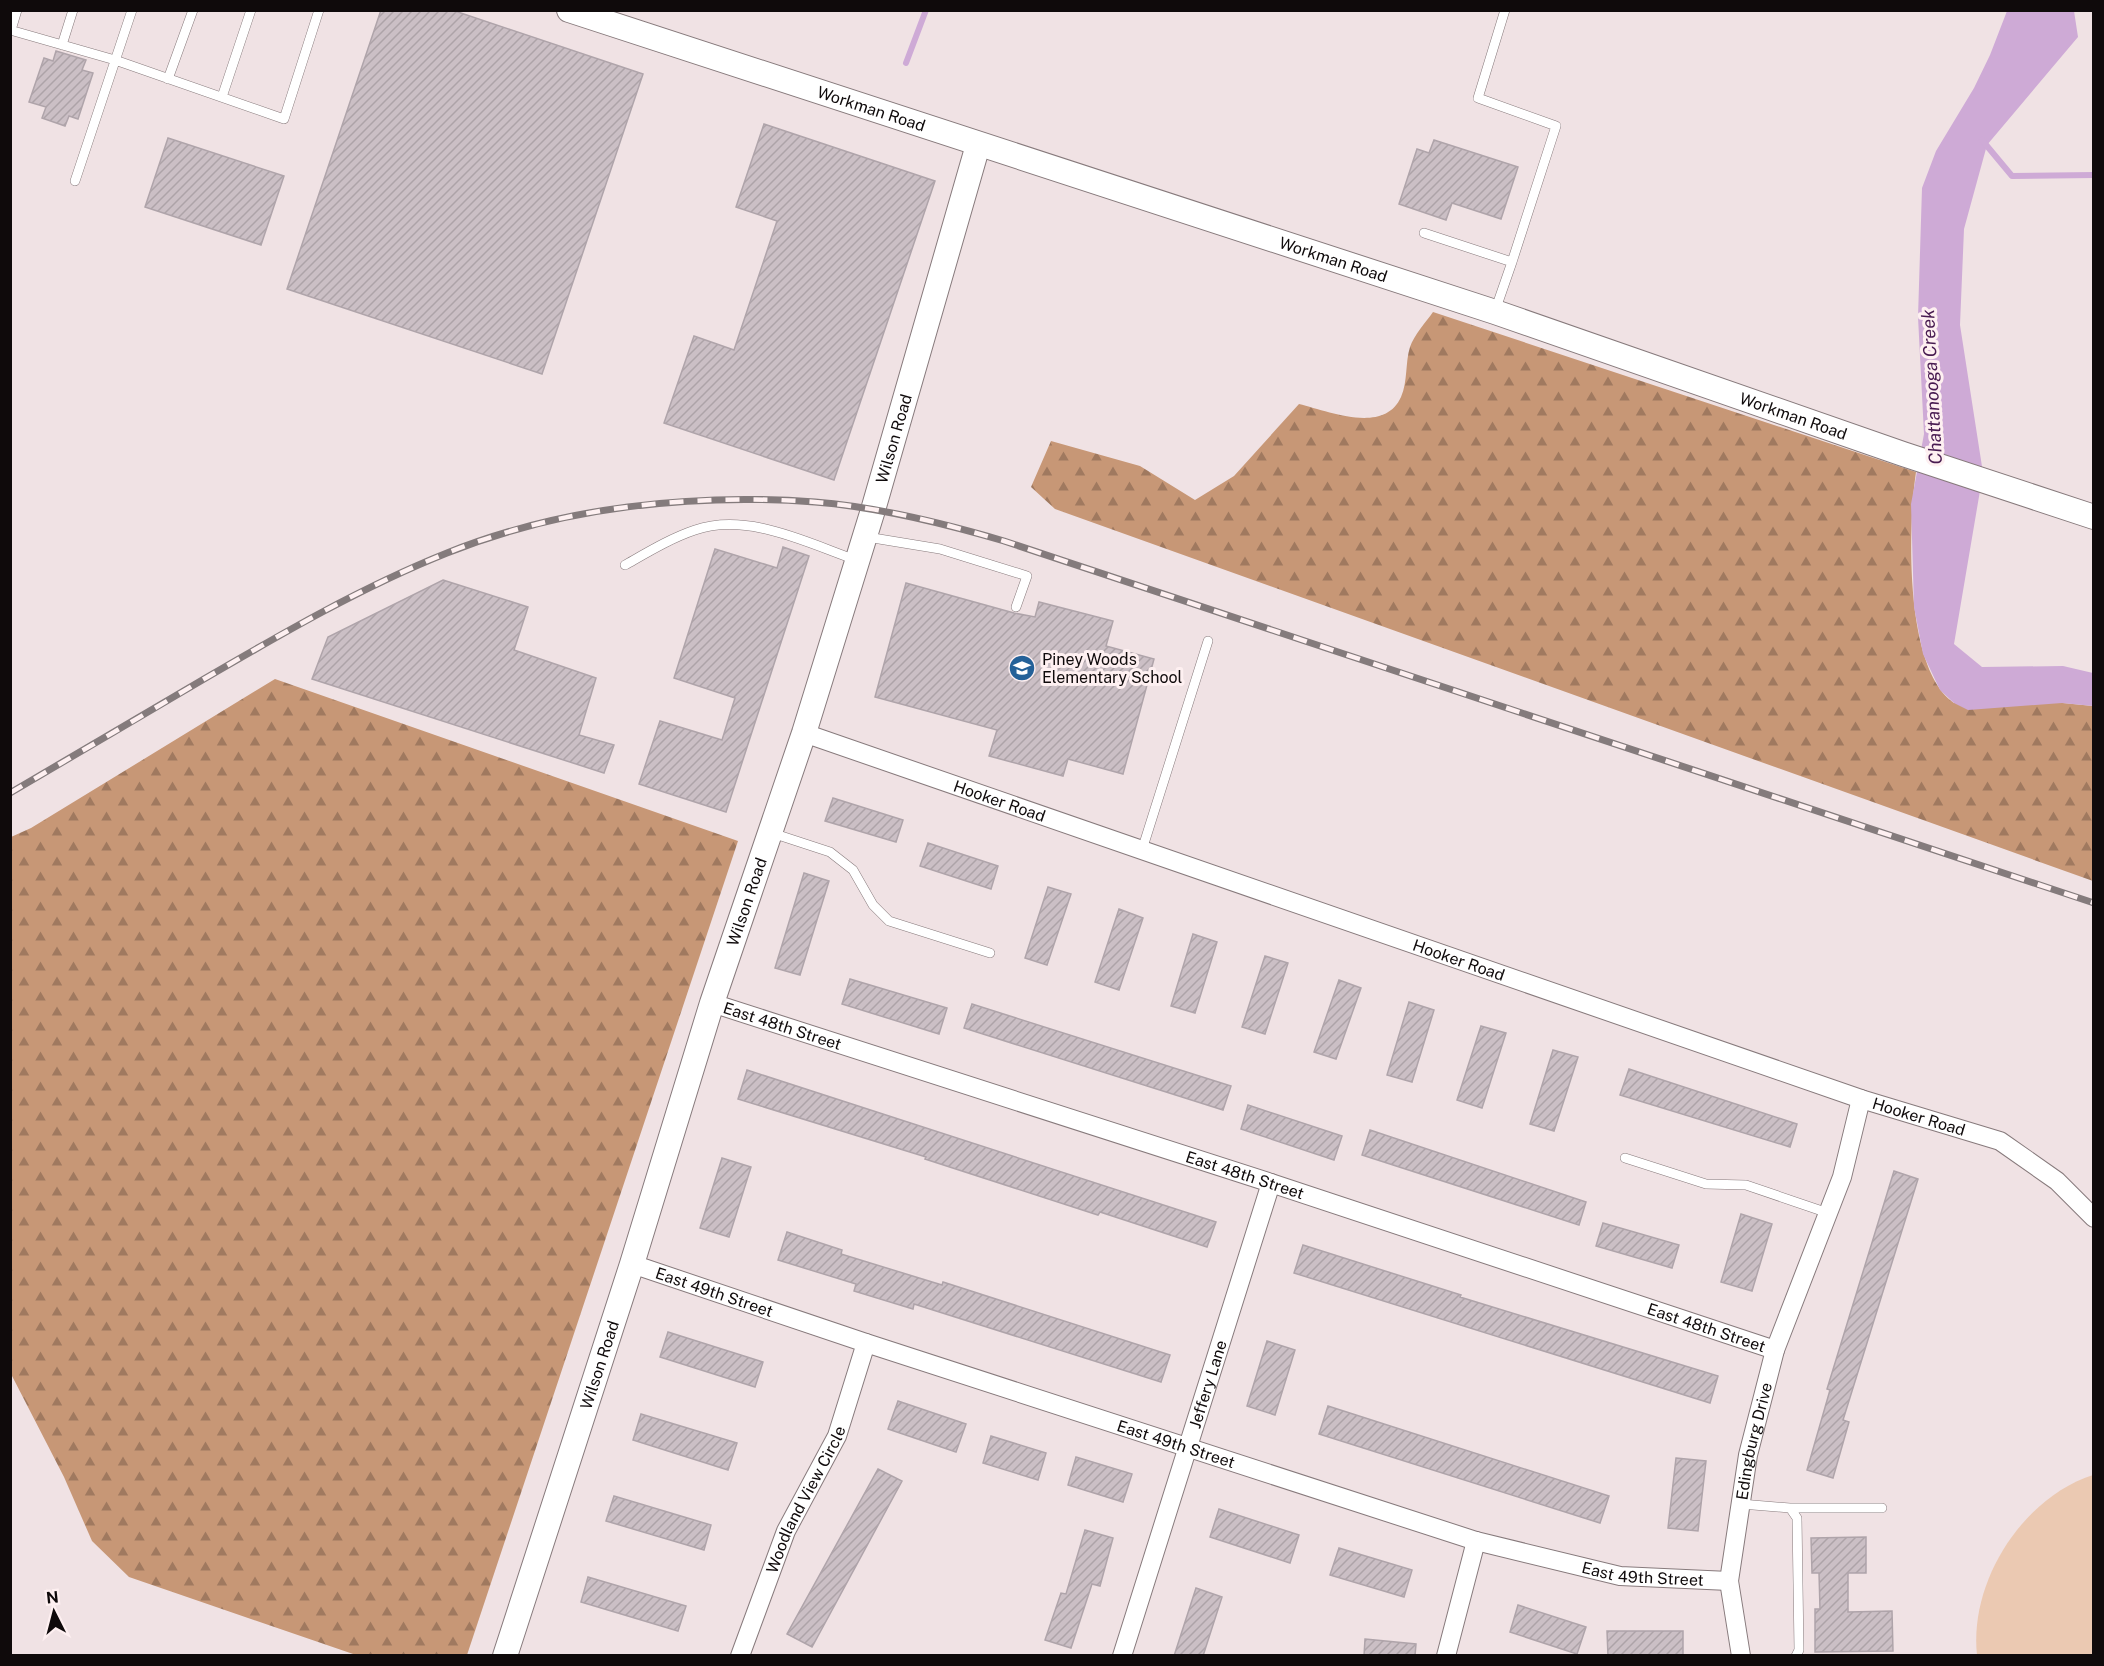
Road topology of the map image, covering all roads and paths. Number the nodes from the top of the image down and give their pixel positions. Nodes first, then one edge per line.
1 (17, 10) edge
2 (73, 10) edge
3 (132, 10) edge
4 (193, 10) edge
5 (251, 10) edge
6 (319, 10) edge
7 (569, 10) edge
8 (1505, 10) edge
9 (11, 30) edge
10 (62, 45) junction
11 (115, 60) junction
12 (168, 79) junction
13 (222, 97) junction
14 (978, 145) junction
15 (75, 181) dead end
16 (1424, 233) dead end
17 (1512, 262) junction
18 (1495, 312) junction
19 (2094, 517) edge
20 (864, 536) junction
21 (856, 560) junction
22 (625, 565) dead end
23 (1016, 607) dead end
24 (1208, 641) dead end
25 (804, 733) junction
26 (770, 833) junction
27 (1142, 850) junction
28 (990, 953) dead end
29 (712, 1003) junction
30 (1861, 1099) junction
31 (1625, 1158) dead end
32 (1271, 1182) junction
33 (1828, 1212) junction
34 (2094, 1218) edge
35 (632, 1264) junction
36 (866, 1343) junction
37 (1775, 1350) junction
38 (1186, 1448) junction
39 (1741, 1504) junction
40 (1790, 1508) junction
41 (1882, 1508) dead end
42 (1476, 1541) junction
43 (1729, 1581) junction
44 (505, 1656) edge
45 (740, 1656) edge
46 (1122, 1656) edge
47 (1446, 1656) edge
48 (1741, 1656) edge
49 (1796, 1656) edge

1 - 9 lane
2 - 10 lane
3 - 11 lane
4 - 12 lane
5 - 13 lane
6 - 13 lane
7 - 14 street, Workman Road
8 - 17 lane
9 - 10 lane
10 - 11 lane
11 - 12 lane
11 - 15 lane
12 - 13 lane
14 - 18 street, Workman Road
14 - 20 street, Wilson Road
16 - 17 lane
17 - 18 lane
18 - 19 street, Workman Road
20 - 21 street, Wilson Road
20 - 23 lane
21 - 22 lane
21 - 25 street, Wilson Road
24 - 27 lane
25 - 26 street, Wilson Road
25 - 27 street, Hooker Road
26 - 28 lane
26 - 29 street, Wilson Road
27 - 30 street, Hooker Road
29 - 32 street, East 48th Street
29 - 35 street, Wilson Road
30 - 33 street, Edingburg Drive
30 - 34 street, Hooker Road
31 - 33 lane
32 - 37 street, East 48th Street
32 - 38 street, Jeffery Lane
33 - 37 street, Edingburg Drive
35 - 36 street, East 49th Street
35 - 44 street, Wilson Road
36 - 38 street, East 49th Street
36 - 45 street, Woodland View Circle
37 - 39 street, Edingburg Drive
38 - 42 street, East 49th Street
38 - 46 street, Jeffery Lane
39 - 40 lane
39 - 43 street, Edingburg Drive
40 - 41 lane
40 - 49 lane
42 - 43 street, East 49th Street
42 - 47 street
43 - 48 street, Edingburg Drive

